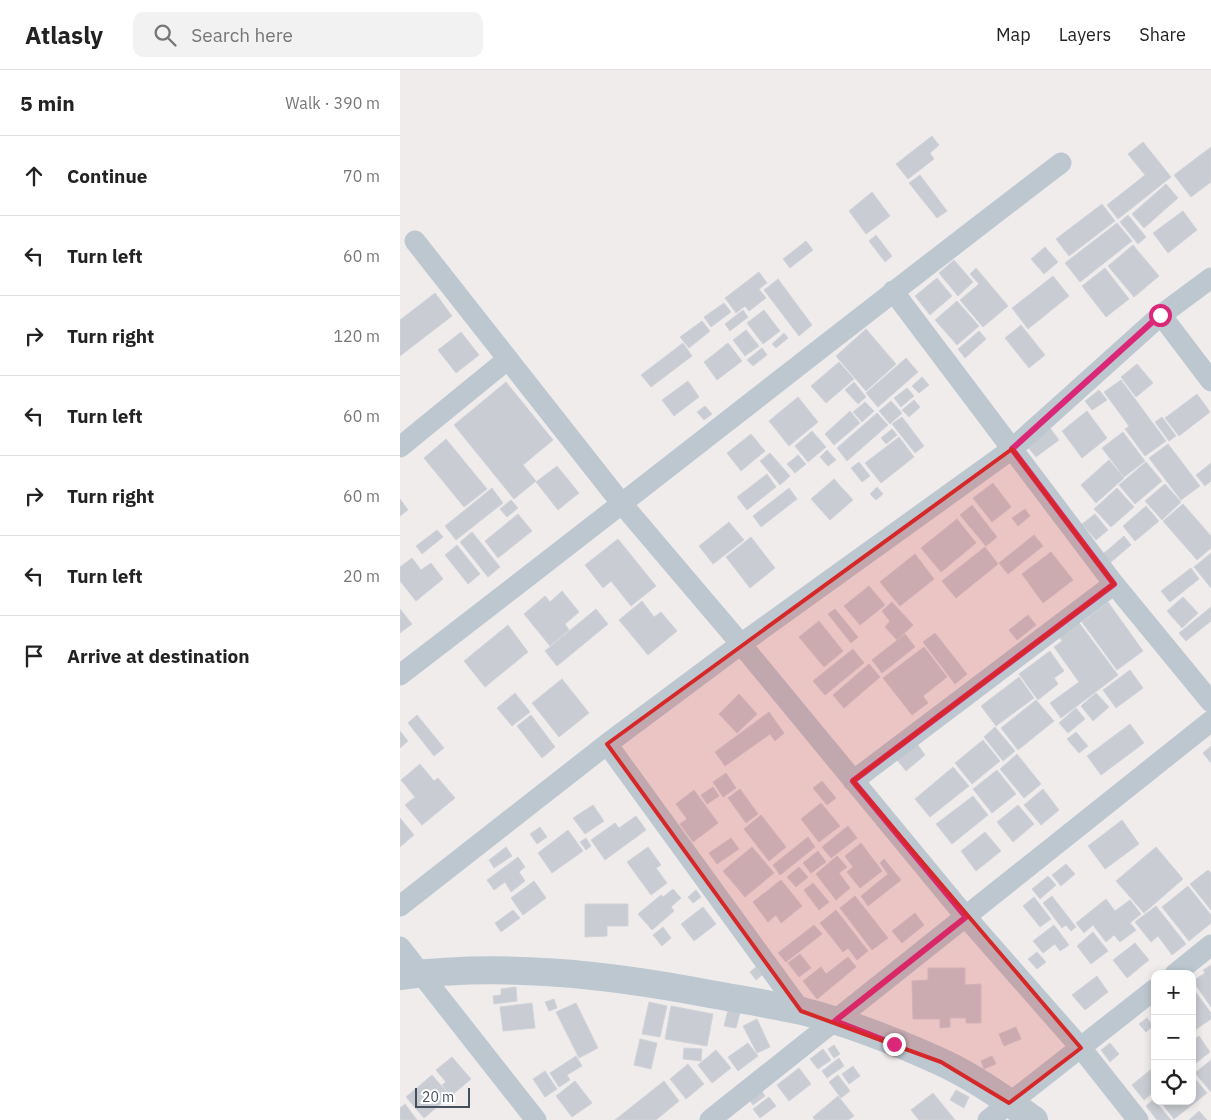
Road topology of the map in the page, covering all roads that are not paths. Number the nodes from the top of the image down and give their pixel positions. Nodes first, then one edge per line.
1 (1061, 163) dead end
2 (415, 241) dead end
3 (1211, 278) edge
4 (893, 291) junction
5 (1160, 315) junction
6 (508, 359) junction
7 (1211, 381) edge
8 (400, 447) edge
9 (1012, 449) junction
10 (622, 504) junction
11 (1114, 584) junction
12 (741, 644) junction
13 (400, 676) edge
14 (1211, 702) edge
15 (1211, 721) edge
16 (607, 744) junction
17 (853, 781) junction
18 (400, 906) edge
19 (966, 917) junction
20 (1211, 945) edge
21 (400, 947) edge
22 (1180, 970) edge
23 (411, 974) edge
24 (1151, 993) edge
25 (801, 1011) junction
26 (835, 1021) junction
27 (1080, 1048) junction
28 (1010, 1103) junction
29 (536, 1120) edge
30 (710, 1120) edge
31 (988, 1120) edge
32 (1034, 1120) edge
33 (1138, 1120) edge

1 - 4 street
2 - 6 street
3 - 5 street
4 - 9 street
4 - 10 street
5 - 7 street
5 - 9 street
6 - 8 street
6 - 10 street
9 - 11 street
9 - 12 street
10 - 12 street
10 - 13 street
11 - 14 street
11 - 17 street
12 - 16 street
12 - 17 street
15 - 19 street
16 - 18 street
16 - 25 street
17 - 19 street
19 - 26 street
19 - 27 street
20 - 22 street
21 - 23 street
23 - 25 street
23 - 29 street
24 - 27 street
25 - 26 street
26 - 28 street
26 - 30 street
27 - 28 street
27 - 33 street
28 - 31 street
28 - 32 street

